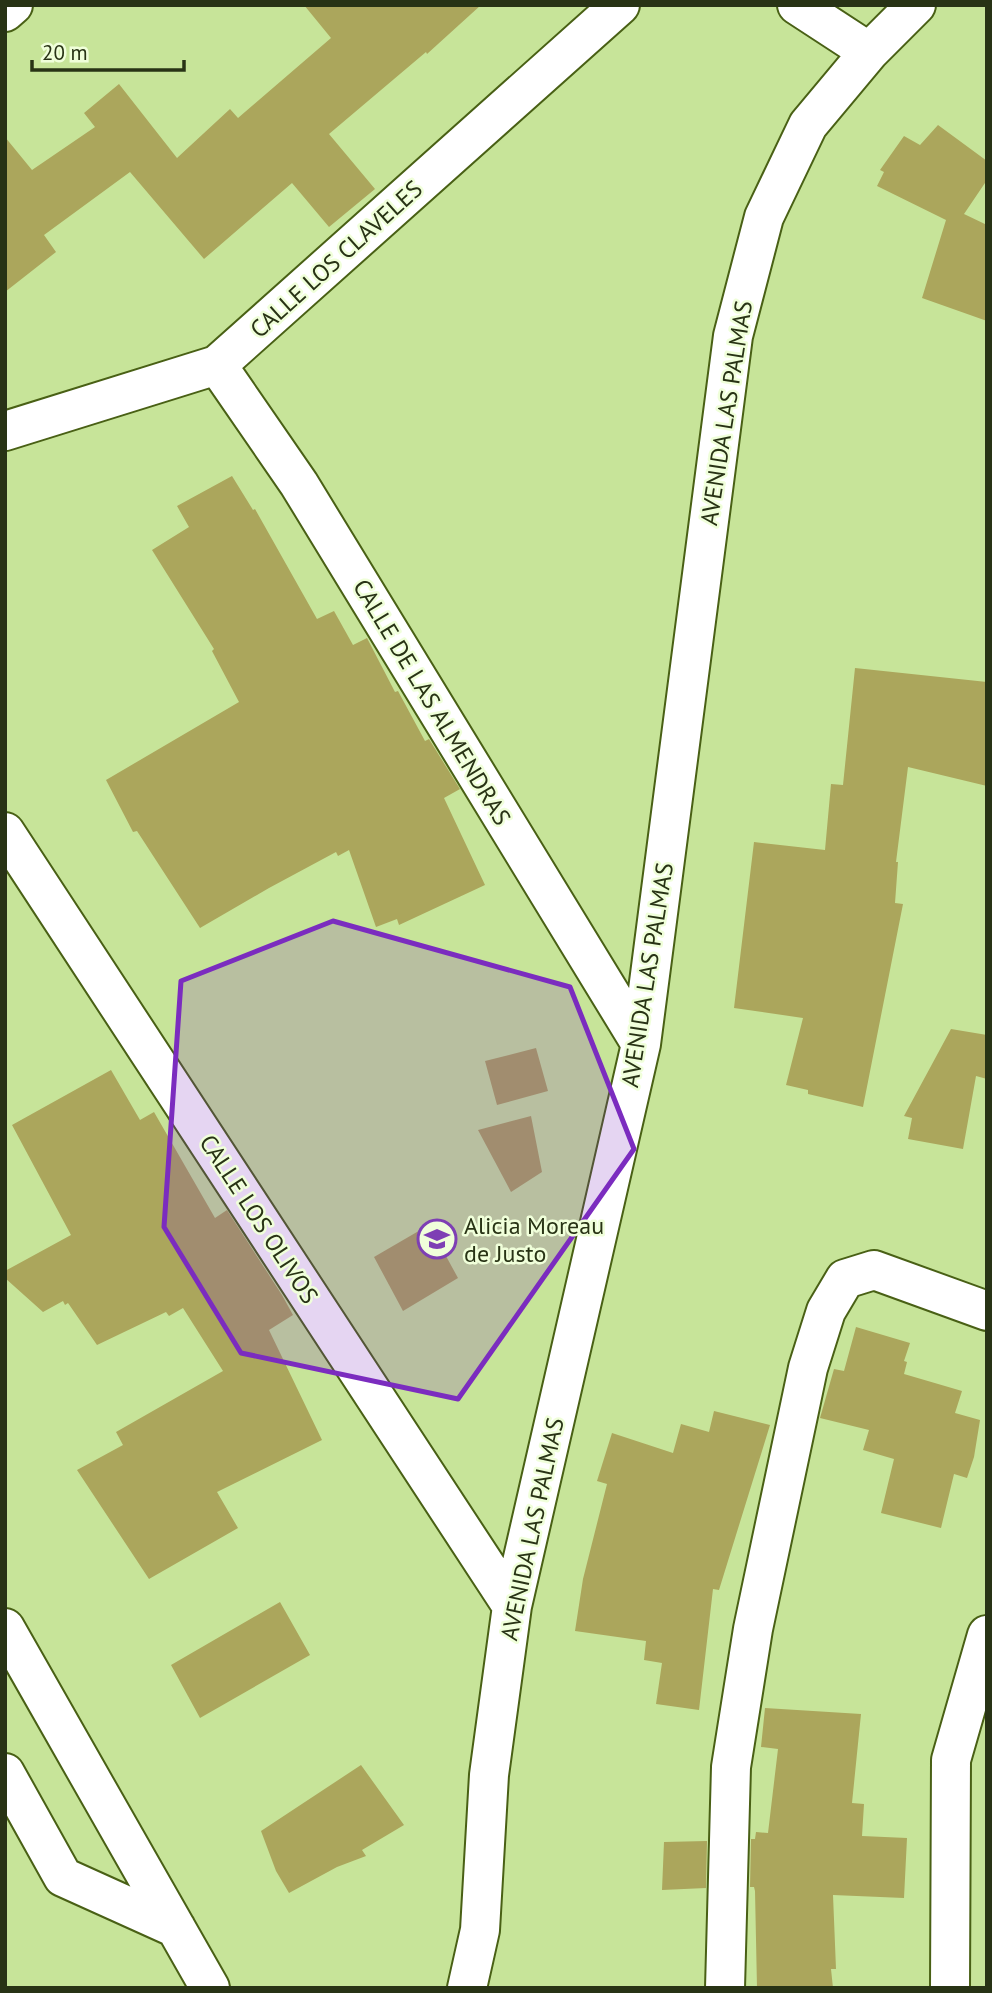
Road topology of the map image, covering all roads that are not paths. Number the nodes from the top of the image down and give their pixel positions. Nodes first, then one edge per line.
1 (13, 5) edge
2 (620, 5) edge
3 (797, 5) edge
4 (916, 5) edge
5 (5, 12) edge
6 (869, 52) junction
7 (217, 365) junction
8 (5, 431) edge
9 (5, 832) edge
10 (641, 1044) junction
11 (987, 1311) edge
12 (512, 1606) junction
13 (5, 1628) edge
14 (987, 1635) edge
15 (5, 1773) edge
16 (176, 1928) junction
17 (209, 1988) edge
18 (467, 1988) edge
19 (725, 1988) edge
20 (950, 1988) edge

1 - 5 street
2 - 7 street, CALLE LOS CLAVELES
3 - 6 street
4 - 6 street, AVENIDA LAS PALMAS
6 - 10 street, AVENIDA LAS PALMAS
7 - 8 street, CALLE LOS CLAVELES
7 - 10 street, CALLE DE LAS ALMENDRAS
9 - 12 street, CALLE LOS OLIVOS
10 - 12 street, AVENIDA LAS PALMAS
11 - 19 street
12 - 18 street, AVENIDA LAS PALMAS
13 - 16 street
14 - 20 street
15 - 16 street
16 - 17 street

